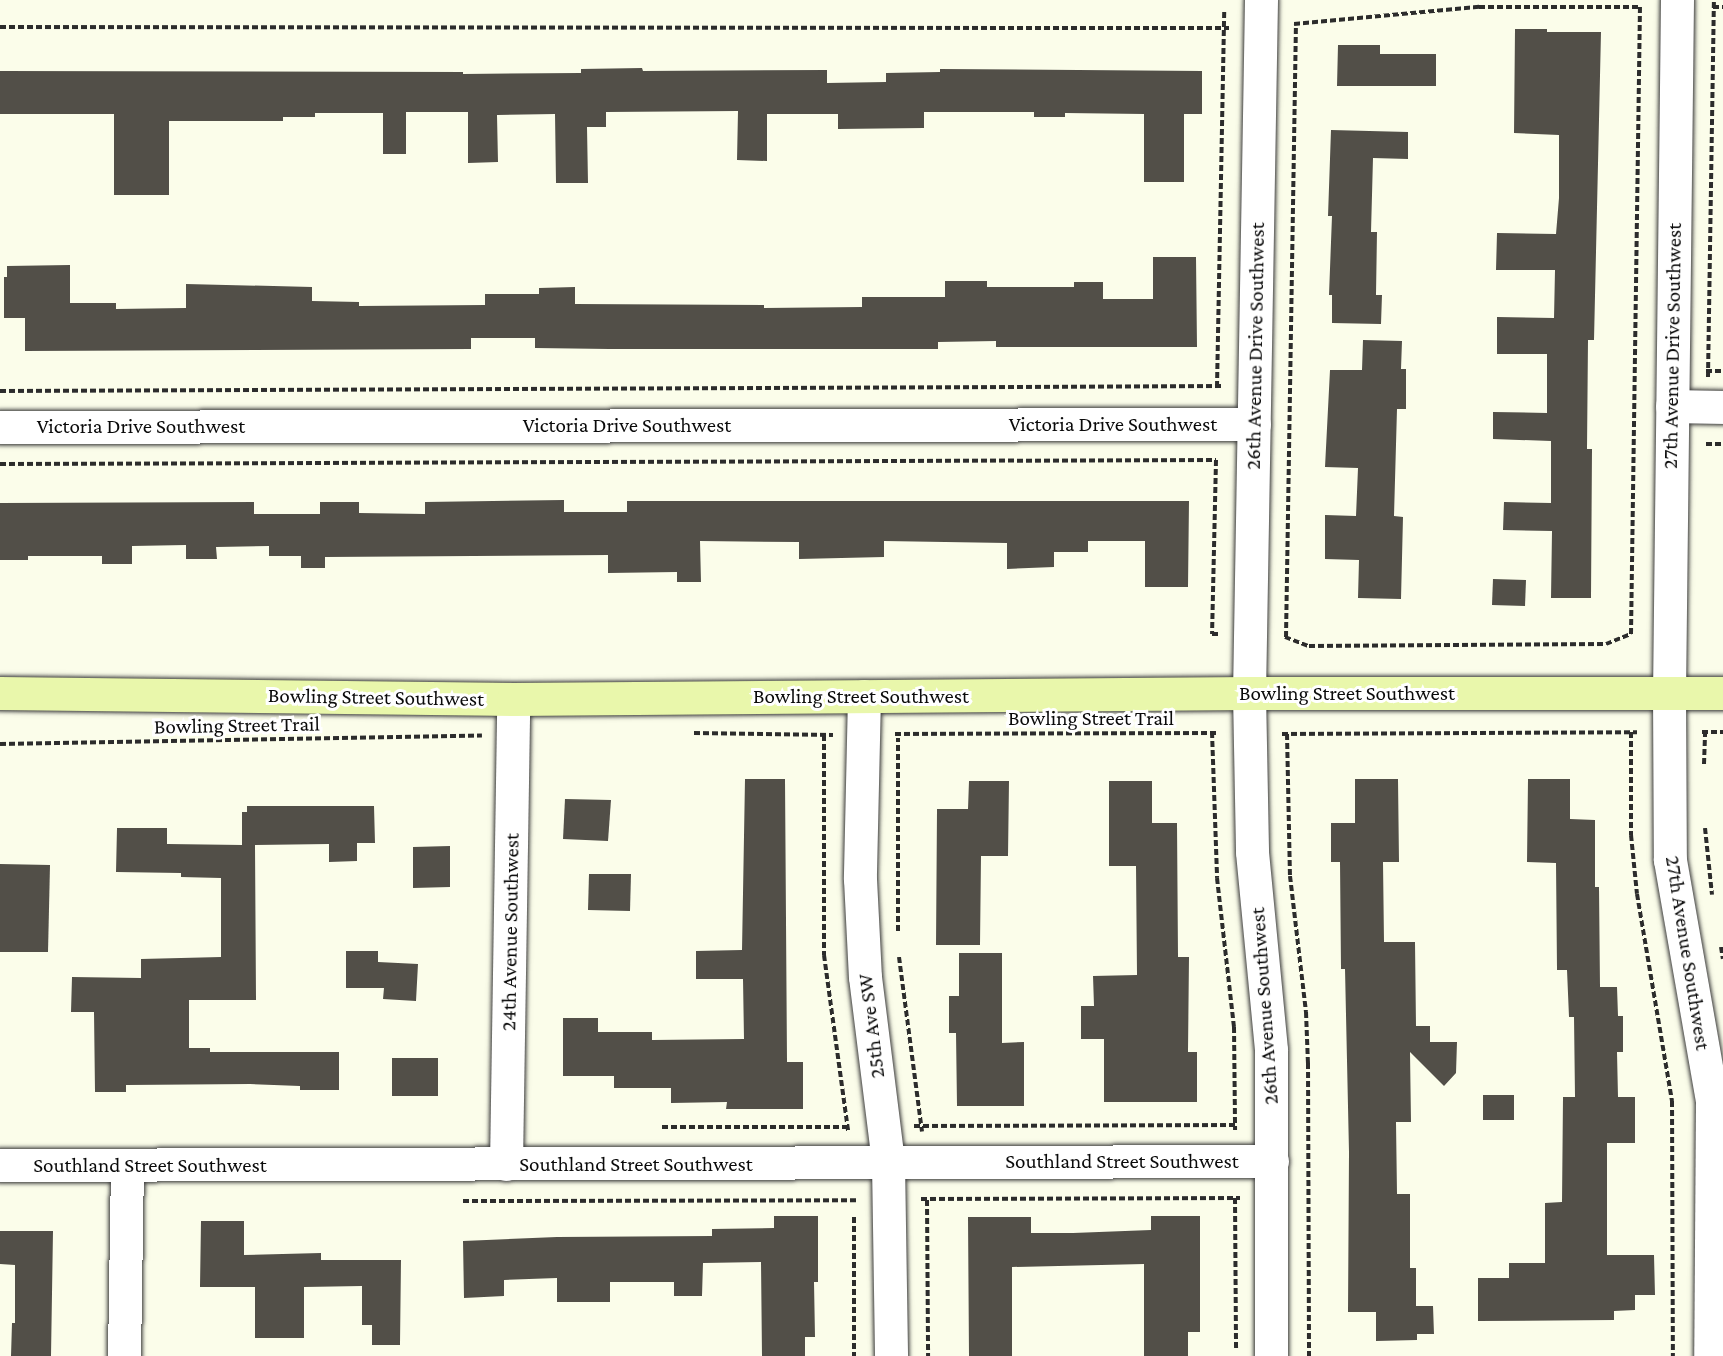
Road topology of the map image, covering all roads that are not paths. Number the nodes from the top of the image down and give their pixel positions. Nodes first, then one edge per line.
1 (1261, 0) edge
2 (1662, 3) edge
3 (1715, 397) edge
4 (1672, 406) junction
5 (1254, 424) junction
6 (0, 427) edge
7 (0, 693) edge
8 (1249, 693) junction
9 (1669, 693) junction
10 (1723, 693) edge
11 (864, 696) junction
12 (513, 699) junction
13 (1272, 1161) junction
14 (888, 1162) junction
15 (506, 1164) junction
16 (0, 1165) edge
17 (127, 1165) junction
18 (124, 1356) edge
19 (891, 1356) edge
20 (1271, 1356) edge
21 (1710, 1356) edge

1 - 5 street, 26th Avenue Drive Southwest
2 - 4 street, 27th Avenue Drive Southwest
3 - 4 street
4 - 9 street, 27th Avenue Drive Southwest
5 - 6 street, Victoria Drive Southwest
5 - 8 street, 26th Avenue Drive Southwest
7 - 12 main road, Bowling Street Southwest
8 - 9 main road, Bowling Street Southwest
8 - 11 main road, Bowling Street Southwest
8 - 13 street, 26th Avenue Southwest
9 - 10 main road, Bowling Street Southwest
9 - 21 street, 27th Avenue Southwest
11 - 12 main road, Bowling Street Southwest
11 - 14 street, 25th Ave SW
12 - 15 street, 24th Avenue Southwest
13 - 14 street, Southland Street Southwest
13 - 20 street, 26th Avenue Southwest
14 - 15 street, Southland Street Southwest
14 - 19 street, 25th Ave SW
15 - 17 street, Southland Street Southwest
16 - 17 street, Southland Street Southwest
17 - 18 street

